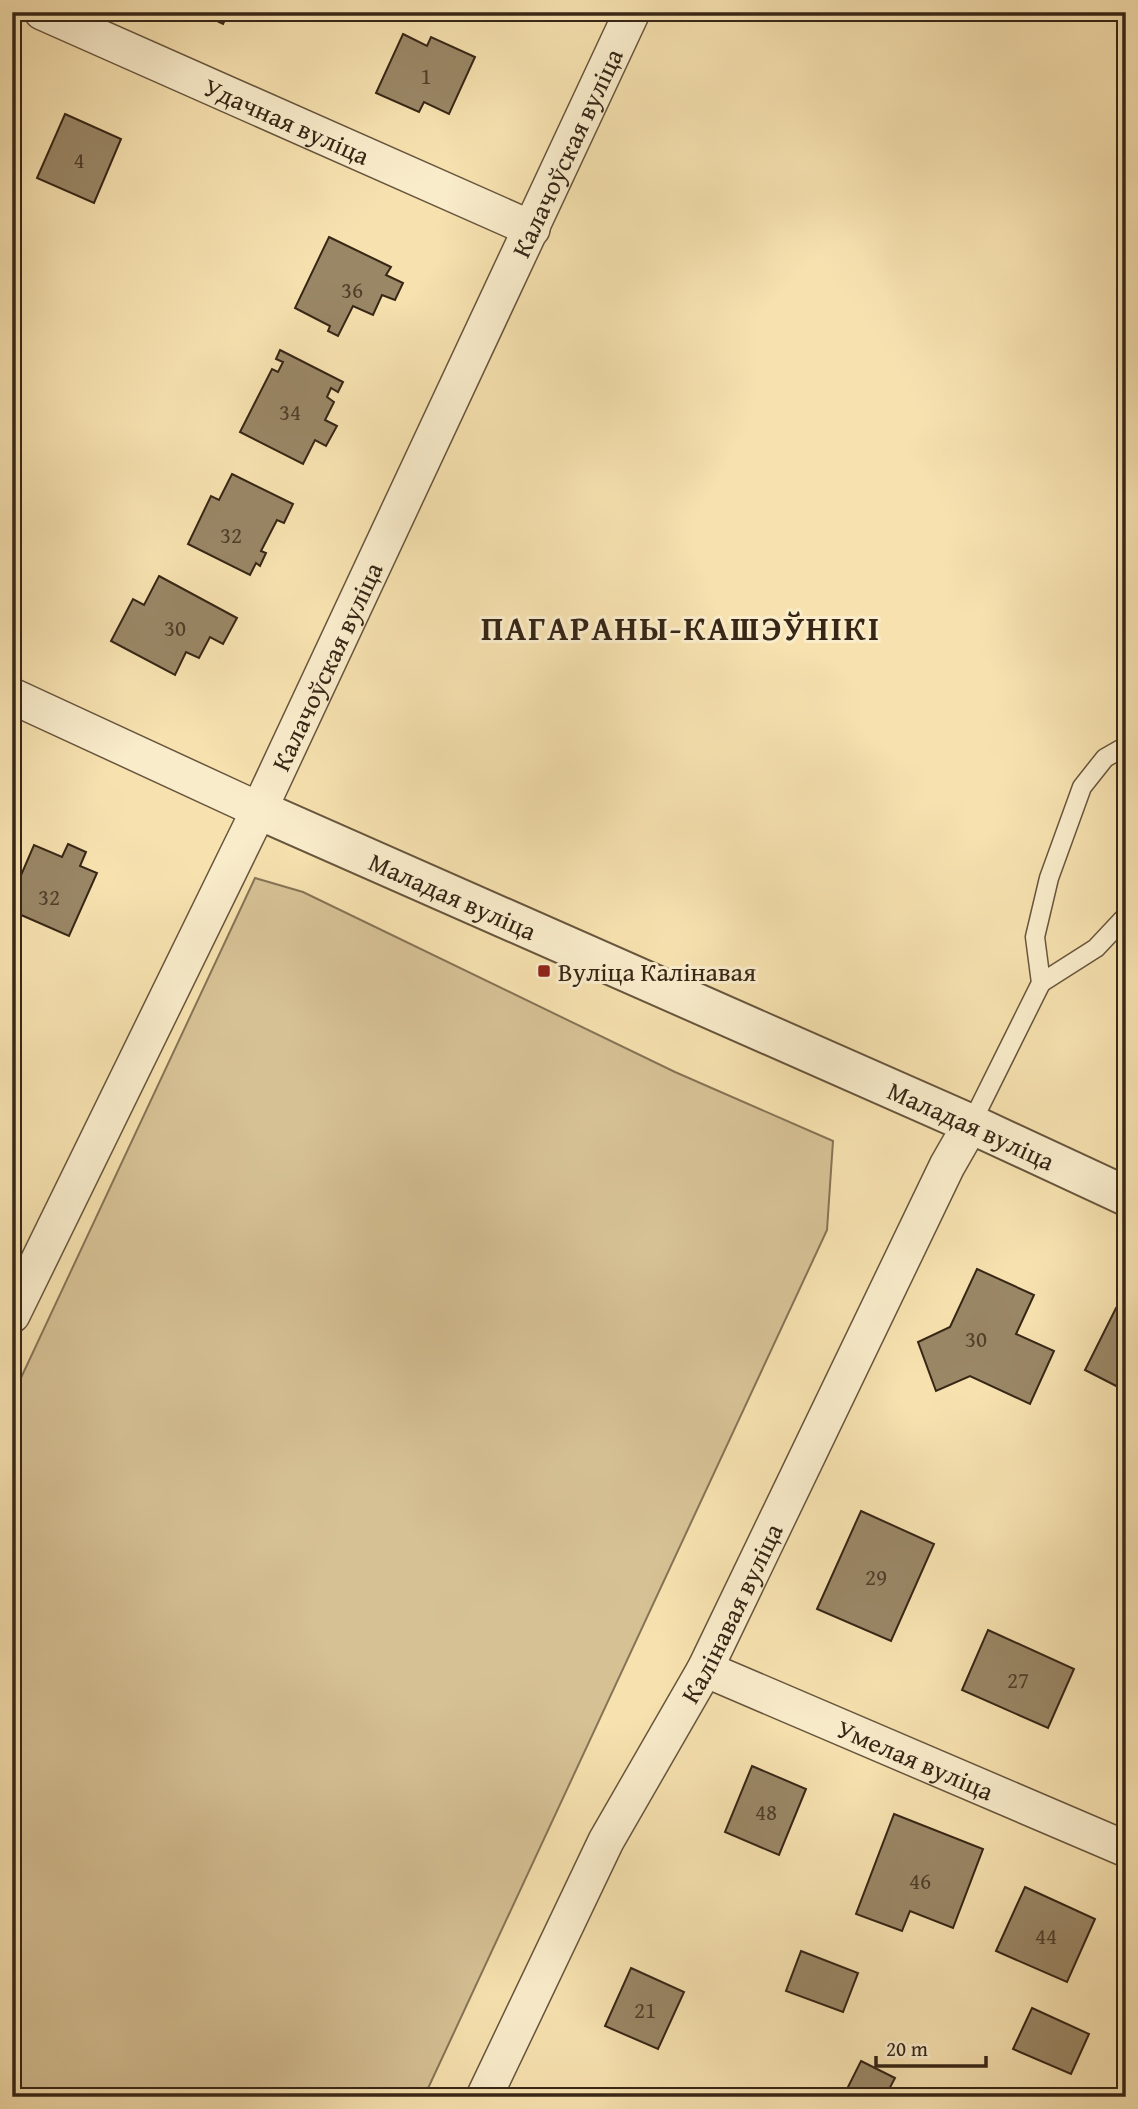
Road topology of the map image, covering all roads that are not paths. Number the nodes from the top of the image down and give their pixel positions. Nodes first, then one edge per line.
1 (42, 12) edge
2 (632, 12) edge
3 (532, 229) junction
4 (12, 696) edge
5 (1126, 746) edge
6 (259, 810) junction
7 (1126, 916) edge
8 (1041, 984) junction
9 (971, 1124) junction
10 (1126, 1196) edge
11 (12, 1315) edge
12 (705, 1669) junction
13 (1126, 1849) edge
14 (484, 2097) edge

1 - 3 street, Удачная вуліца
2 - 3 street, Калачоўская вуліца
3 - 6 street, Калачоўская вуліца
4 - 6 street, Маладая вуліца
5 - 8 lane
6 - 9 street, Маладая вуліца
6 - 11 street, Калачоўская вуліца
7 - 8 lane
8 - 9 lane
9 - 10 street, Маладая вуліца
9 - 12 street, Калінавая вуліца
12 - 13 street, Умелая вуліца
12 - 14 street, Калінавая вуліца

